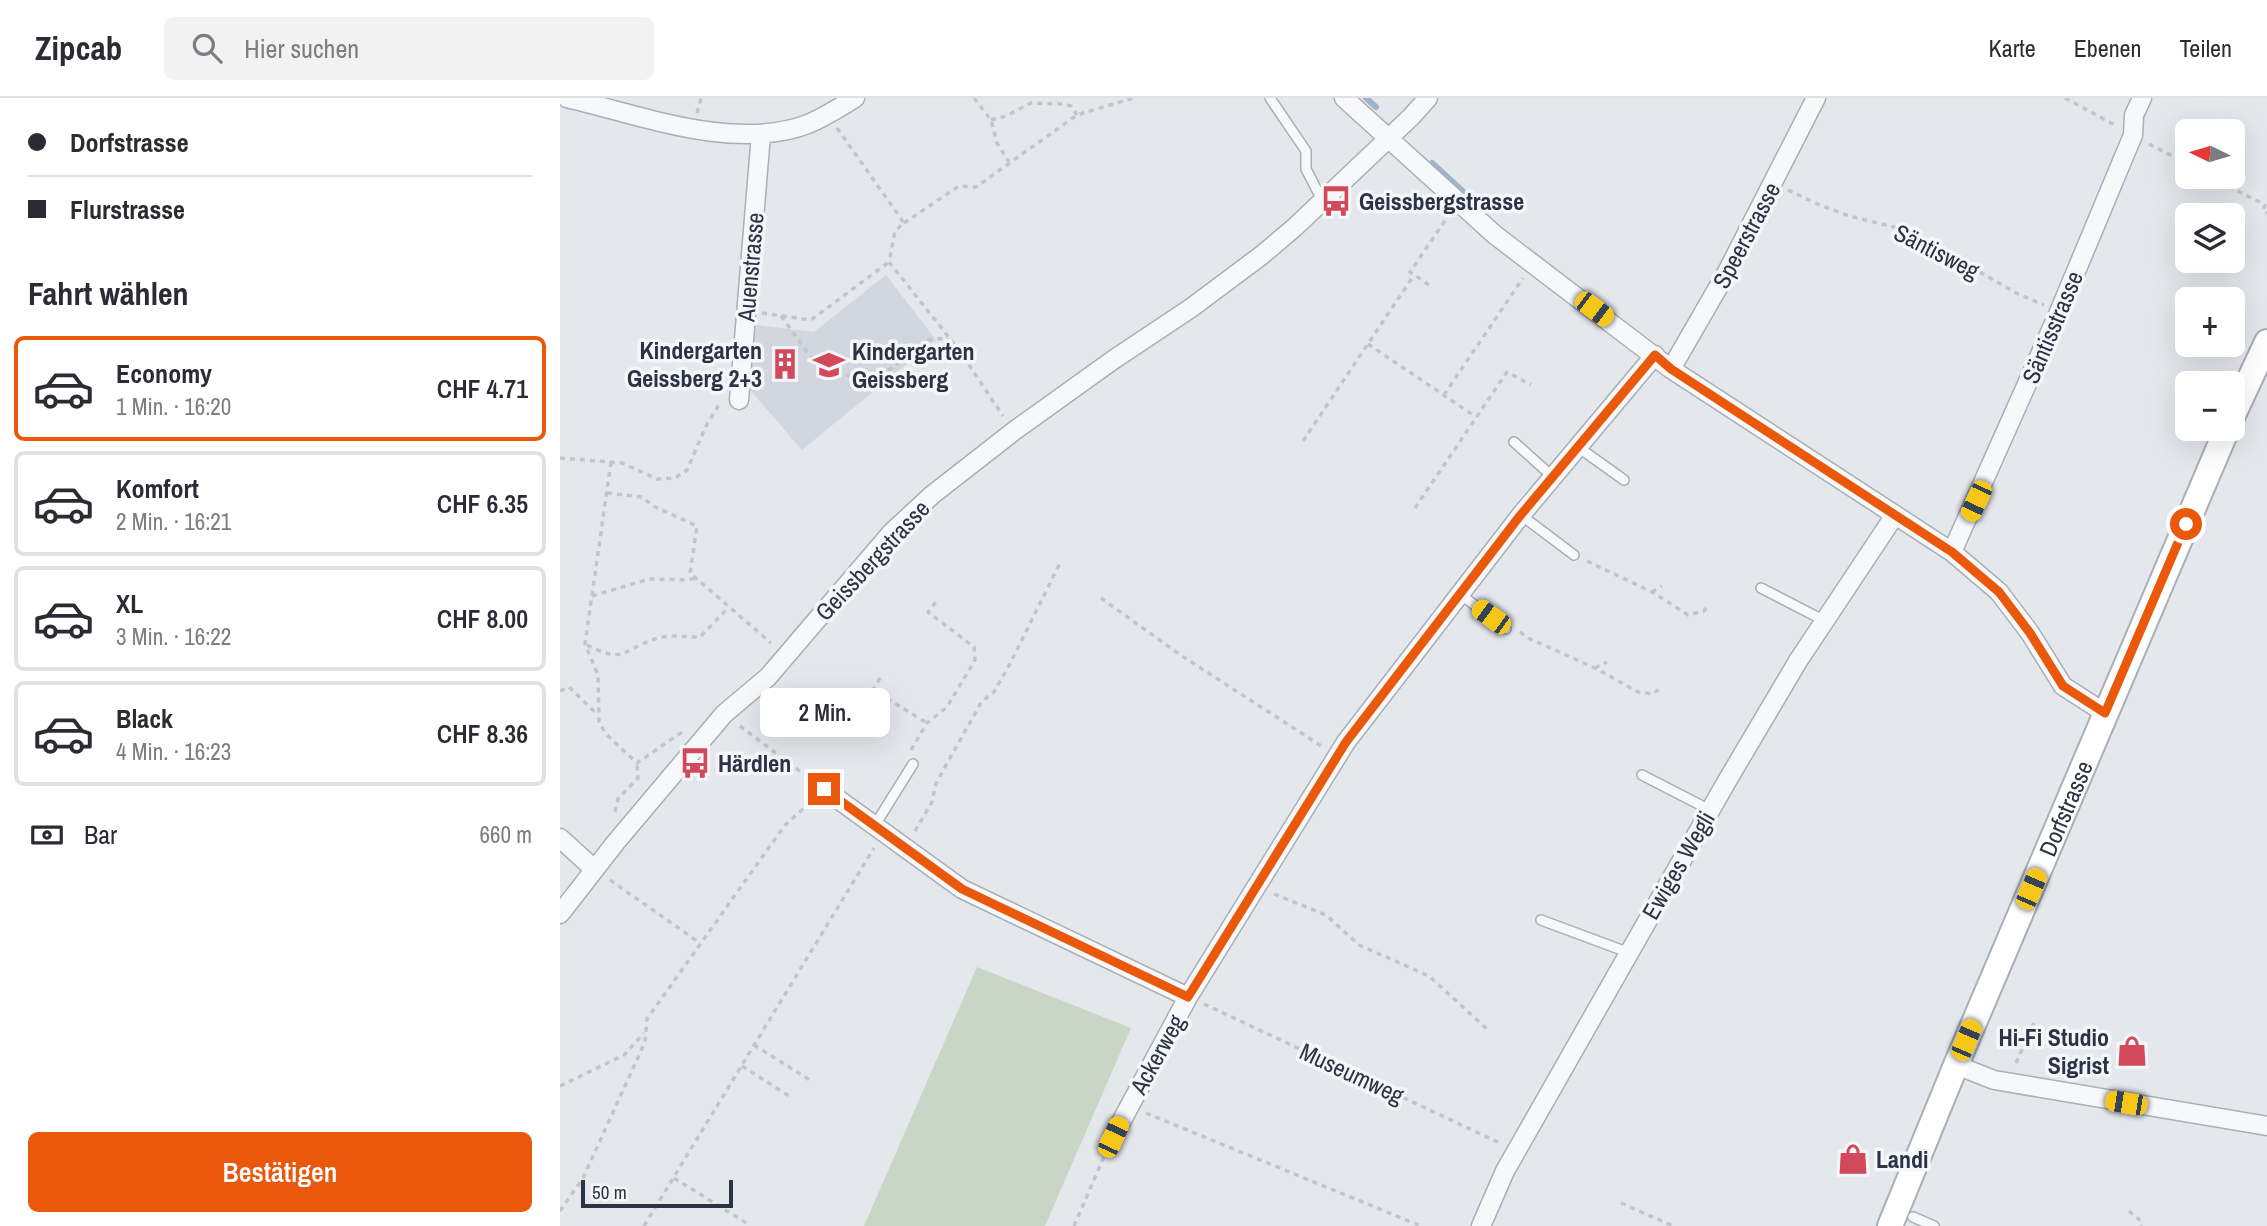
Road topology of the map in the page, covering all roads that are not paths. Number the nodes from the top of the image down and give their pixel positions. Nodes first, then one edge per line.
1 (567, 98) edge
2 (855, 98) edge
3 (1270, 98) edge
4 (1344, 98) edge
5 (1816, 98) edge
6 (2142, 98) edge
7 (1423, 100) edge
8 (761, 134) junction
9 (1388, 138) junction
10 (1322, 200) junction
11 (2267, 342) edge
12 (1655, 355) junction
13 (1671, 369) junction
14 (2245, 389) edge
15 (739, 400) road end
16 (2222, 441) edge
17 (1514, 442) dead end
18 (1578, 447) junction
19 (1553, 477) junction
20 (1624, 480) dead end
21 (1521, 515) junction
22 (1895, 515) junction
23 (1952, 552) junction
24 (1574, 555) dead end
25 (1761, 588) dead end
26 (1460, 594) junction
27 (1825, 621) junction
28 (1506, 629) dead end
29 (2105, 713) junction
30 (910, 760) road end
31 (1642, 775) dead end
32 (824, 789) road end
33 (1710, 810) junction
34 (879, 829) junction
35 (560, 838) edge
36 (594, 869) junction
37 (560, 914) edge
38 (1541, 920) dead end
39 (1628, 952) junction
40 (1188, 997) junction
41 (1956, 1065) junction
42 (2267, 1126) edge
43 (1113, 1137) road end
44 (1902, 1221) edge
45 (1481, 1226) edge
46 (1934, 1226) edge

1 - 8 street
2 - 8 street
3 - 10 lane
4 - 9 street
5 - 13 street, Speerstrasse
6 - 23 street, Säntisstrasse
7 - 9 street, Geissbergstrasse
8 - 15 street, Auenstrasse
9 - 10 street, Geissbergstrasse
9 - 12 street
10 - 36 street, Geissbergstrasse
11 - 14 main road
12 - 13 street
12 - 18 street, Ackerweg
13 - 22 street
16 - 29 main road, Dorfstrasse
17 - 19 lane
18 - 19 street, Ackerweg
18 - 20 lane
19 - 21 street, Ackerweg
21 - 24 lane
21 - 26 street, Ackerweg
22 - 23 street
22 - 27 street, Ewiges Wegli
23 - 29 street
25 - 27 lane
26 - 28 lane
26 - 40 street, Ackerweg
27 - 33 street, Ewiges Wegli
29 - 41 main road, Dorfstrasse
30 - 34 lane
31 - 33 lane
32 - 34 street
33 - 39 street, Ewiges Wegli
34 - 40 street
35 - 36 street
36 - 37 street, Geissbergstrasse
38 - 39 lane
39 - 45 street, Ewiges Wegli
40 - 43 street, Ackerweg
41 - 42 street
41 - 44 main road, Dorfstrasse
44 - 46 lane

